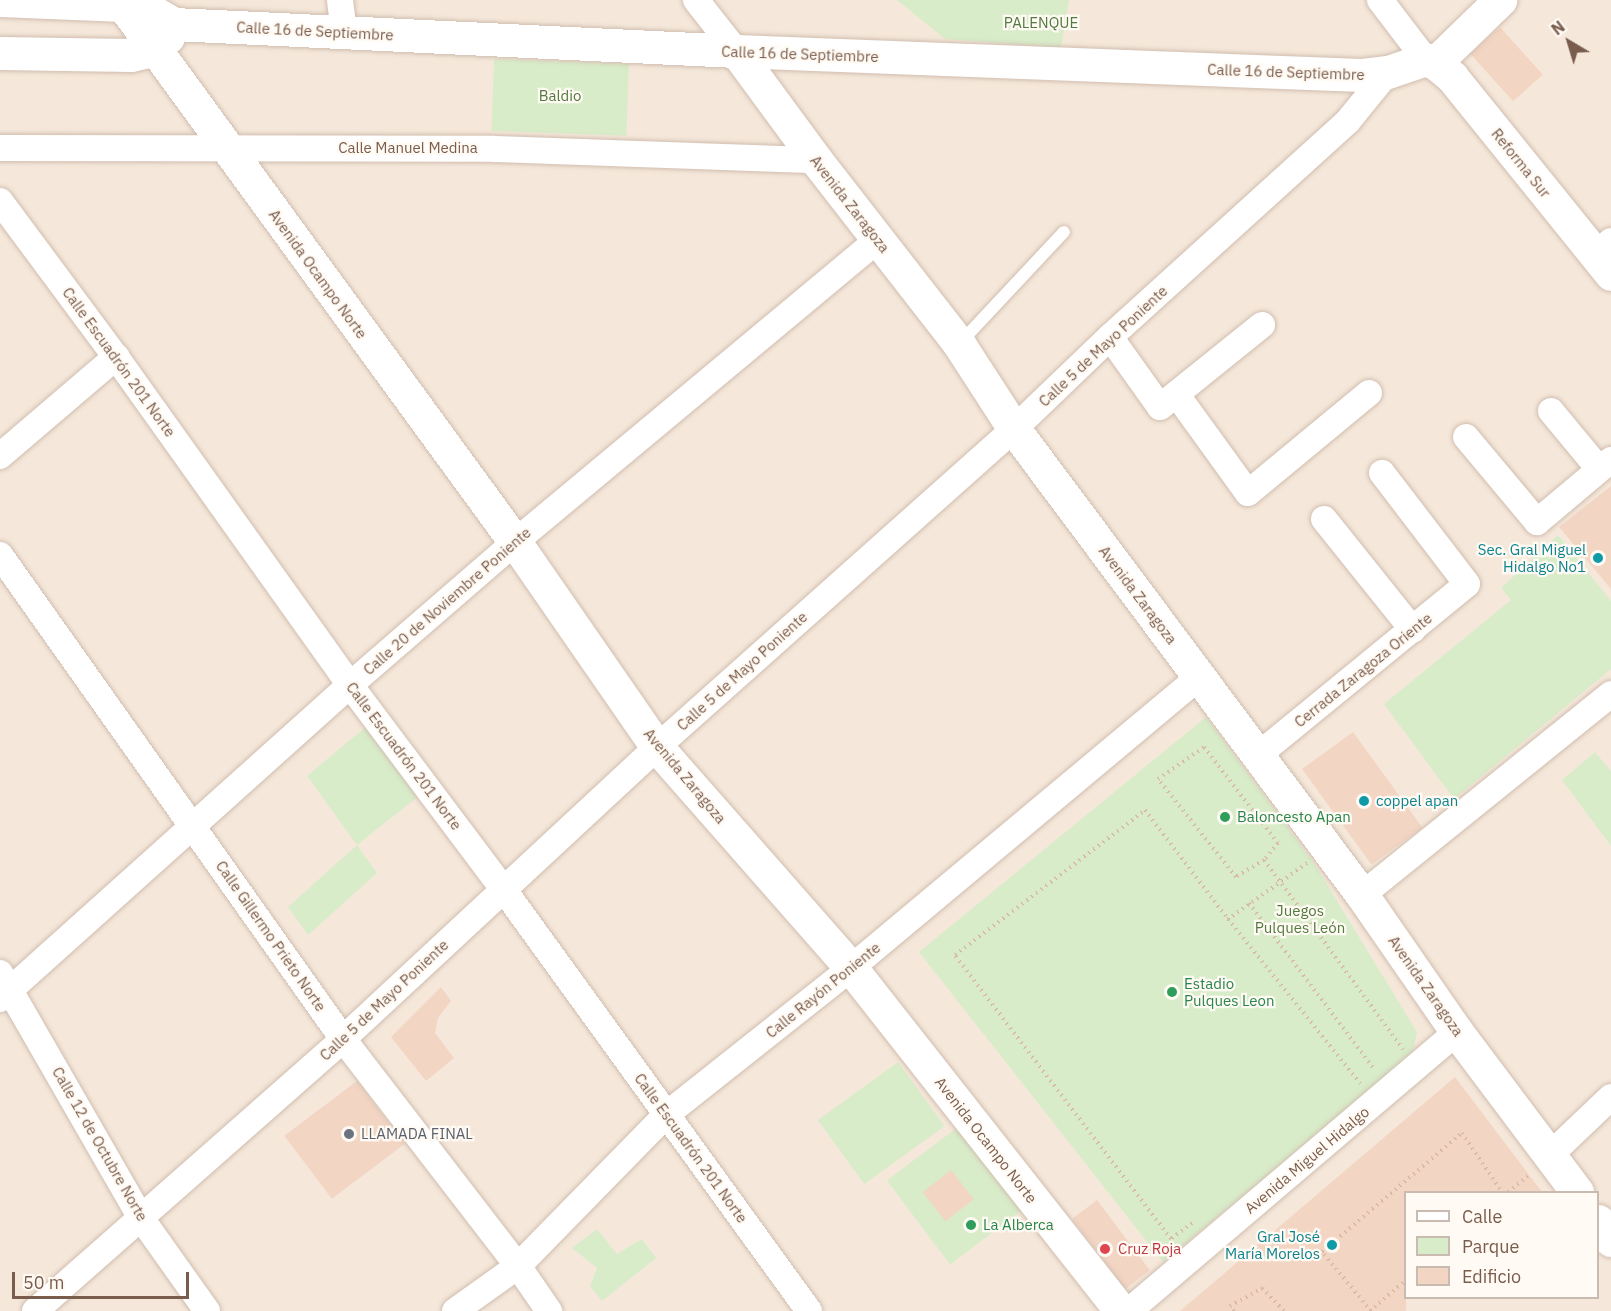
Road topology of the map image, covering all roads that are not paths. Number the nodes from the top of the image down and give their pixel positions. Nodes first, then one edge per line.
1 (0, 0) edge
2 (340, 0) edge
3 (696, 0) edge
4 (1380, 0) edge
5 (1500, 0) edge
6 (121, 3) edge
7 (174, 24) junction
8 (344, 33) junction
9 (153, 50) junction
10 (736, 51) junction
11 (0, 54) edge
12 (1430, 61) junction
13 (1388, 72) junction
14 (224, 147) junction
15 (0, 148) edge
16 (816, 160) junction
17 (0, 201) edge
18 (1064, 232) dead end
19 (877, 240) junction
20 (1606, 257) edge
21 (1262, 325) dead end
22 (1110, 337) junction
23 (959, 344) junction
24 (117, 357) junction
25 (1369, 393) dead end
26 (1177, 395) junction
27 (1551, 411) dead end
28 (1014, 429) junction
29 (1467, 437) dead end
30 (0, 456) edge
31 (1605, 464) edge
32 (1382, 473) dead end
33 (1324, 519) dead end
34 (515, 542) junction
35 (0, 555) edge
36 (1413, 630) junction
37 (1199, 677) junction
38 (350, 685) junction
39 (1611, 694) edge
40 (657, 747) junction
41 (1257, 756) junction
42 (193, 825) junction
43 (504, 890) junction
44 (1362, 895) junction
45 (851, 968) junction
46 (4, 987) edge
47 (1457, 1032) junction
48 (343, 1039) junction
49 (1611, 1097) edge
50 (667, 1114) junction
51 (1539, 1165) junction
52 (1576, 1191) edge
53 (141, 1218) junction
54 (1599, 1222) edge
55 (1611, 1240) edge
56 (518, 1266) junction
57 (35, 1311) edge
58 (207, 1311) edge
59 (455, 1311) edge
60 (549, 1311) edge
61 (809, 1311) edge
62 (1121, 1311) edge
63 (1129, 1311) edge

1 - 6 main road, Calle 16 de Septiembre
2 - 8 street
3 - 10 street, Avenida Zaragoza
4 - 12 street
5 - 12 main road
6 - 7 main road, Calle 16 de Septiembre
6 - 9 main road, Avenida Ocampo Norte
7 - 8 main road, Calle 16 de Septiembre
7 - 9 main road
8 - 10 main road, Calle 16 de Septiembre
9 - 11 main road
9 - 14 main road, Avenida Ocampo Norte
10 - 13 main road, Calle 16 de Septiembre
10 - 16 main road, Avenida Zaragoza
12 - 13 main road, Calle 16 de Septiembre
12 - 20 main road, Reforma Sur
13 - 22 street, Calle 5 de Mayo Poniente
14 - 15 street, Calle Manuel Medina
14 - 16 street, Calle Manuel Medina
14 - 34 main road, Avenida Ocampo Norte
16 - 19 main road, Avenida Zaragoza
17 - 24 street, Calle Escuadrón 201 Norte
18 - 23 lane
19 - 23 main road, Avenida Zaragoza
19 - 34 street, Calle 20 de Noviembre Poniente
21 - 26 street
22 - 26 street
22 - 28 street, Calle 5 de Mayo Poniente
23 - 28 main road, Avenida Zaragoza
24 - 30 street
24 - 38 street, Calle Escuadrón 201 Norte
25 - 26 street
27 - 31 street
28 - 37 main road, Avenida Zaragoza
28 - 40 street, Calle 5 de Mayo Poniente
29 - 31 street
32 - 36 street, Cerrada Zaragoza Oriente
33 - 36 street
34 - 38 street, Calle 20 de Noviembre Poniente
34 - 40 main road, Avenida Zaragoza
35 - 42 street, Calle Gillermo Prieto Norte
36 - 41 street, Cerrada Zaragoza Oriente
37 - 41 main road, Avenida Zaragoza
37 - 45 street, Calle Rayón Poniente
38 - 42 street, Calle 20 de Noviembre Poniente
38 - 43 street, Calle Escuadrón 201 Norte
39 - 44 street
40 - 43 street, Calle 5 de Mayo Poniente
40 - 45 main road, Avenida Zaragoza
41 - 44 main road, Avenida Zaragoza
42 - 46 street, Calle 20 de Noviembre Poniente
42 - 48 street, Calle Gillermo Prieto Norte
43 - 48 street, Calle 5 de Mayo Poniente
43 - 50 street, Calle Escuadrón 201 Norte
44 - 47 main road, Avenida Zaragoza
45 - 50 street, Calle Rayón Poniente
45 - 62 main road, Avenida Ocampo Norte
46 - 53 street, Calle 12 de Octubre Norte
47 - 51 main road, Avenida Zaragoza
47 - 63 street, Avenida Miguel Hidalgo
48 - 53 street, Calle 5 de Mayo Poniente
48 - 56 street, Calle Gillermo Prieto Norte
49 - 51 street
50 - 56 street, Calle Rayón Poniente
50 - 61 street, Calle Escuadrón 201 Norte
51 - 52 main road, Avenida Zaragoza
53 - 57 street, Calle 5 de Mayo Poniente
53 - 58 street, Calle 12 de Octubre Norte
54 - 55 main road
56 - 59 street, Calle Rayón Poniente
56 - 60 street, Calle Gillermo Prieto Norte

